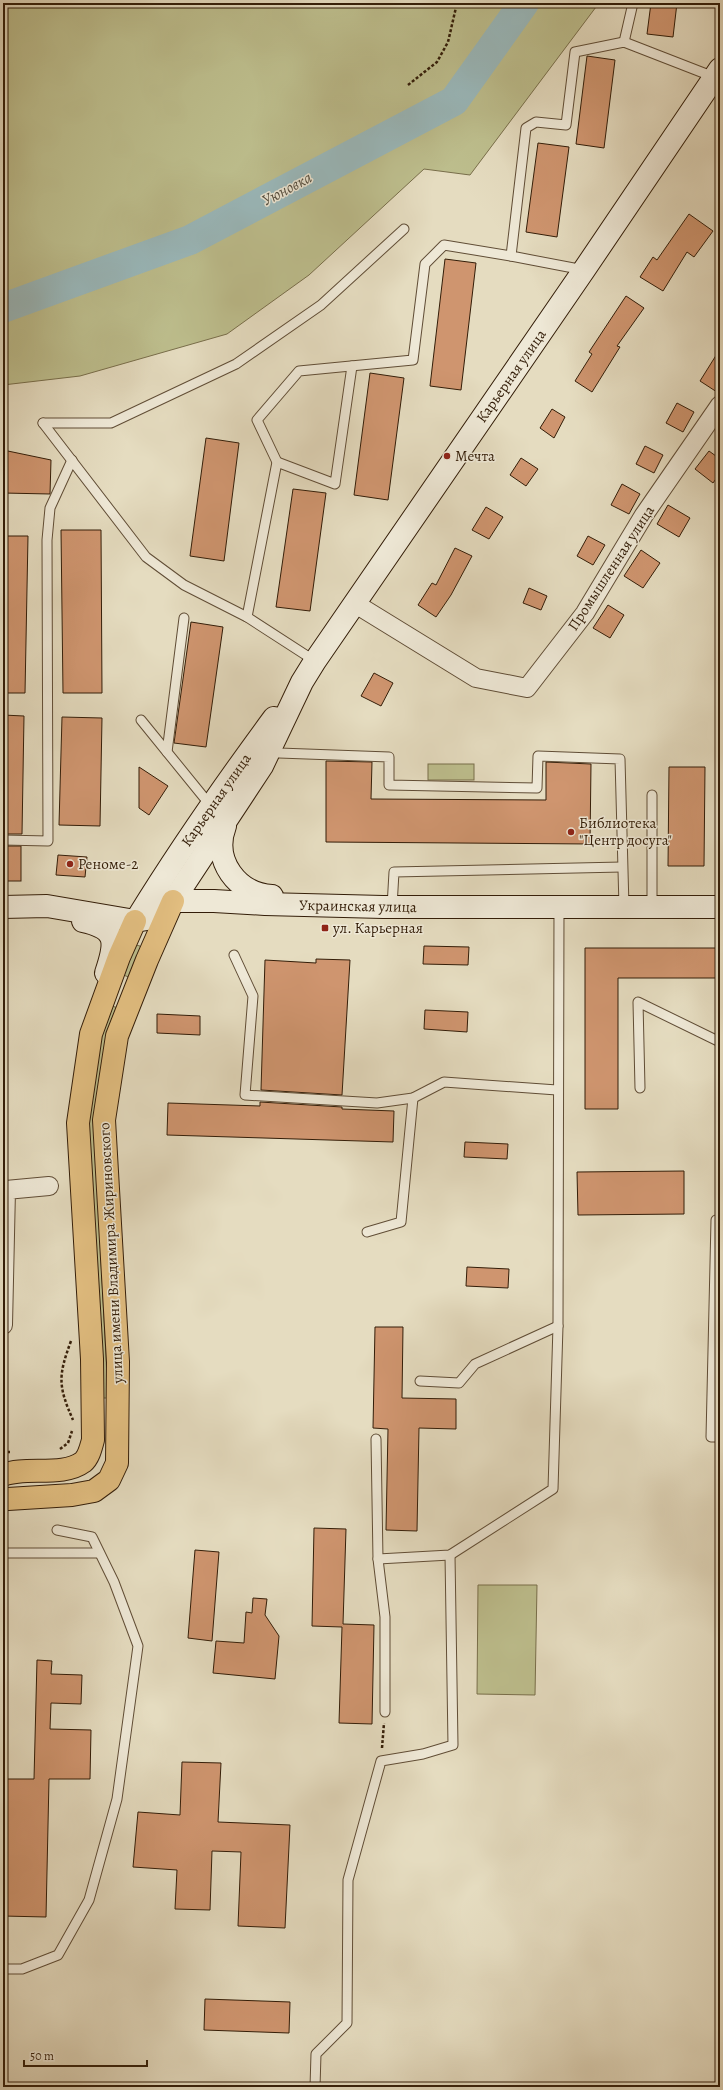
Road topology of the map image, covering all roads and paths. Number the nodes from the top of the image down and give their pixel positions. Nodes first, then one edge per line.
1 (457, 3) edge
2 (633, 3) edge
3 (624, 42) junction
4 (718, 75) edge
5 (408, 85) dead end
6 (404, 228) dead end
7 (511, 256) junction
8 (584, 270) junction
9 (352, 366) junction
10 (720, 405) edge
11 (72, 460) junction
12 (277, 462) junction
13 (354, 603) junction
14 (184, 618) dead end
15 (247, 618) junction
16 (315, 661) junction
17 (302, 682) junction
18 (141, 720) dead end
19 (167, 752) junction
20 (279, 753) dead end
21 (652, 795) dead end
22 (206, 800) dead end
23 (229, 816) junction
24 (3, 840) edge
25 (622, 867) junction
26 (173, 901) junction
27 (5, 907) edge
28 (388, 907) junction
29 (624, 907) junction
30 (652, 907) junction
31 (720, 907) edge
32 (559, 908) junction
33 (135, 921) junction
34 (234, 955) dead end
35 (91, 1034) junction
36 (720, 1042) edge
37 (640, 1088) dead end
38 (557, 1090) junction
39 (413, 1098) junction
40 (49, 1186) dead end
41 (720, 1220) edge
42 (367, 1232) dead end
43 (3, 1325) edge
44 (558, 1326) junction
45 (420, 1381) dead end
46 (720, 1437) edge
47 (376, 1439) dead end
48 (3, 1475) edge
49 (3, 1498) edge
50 (57, 1530) dead end
51 (3, 1553) edge
52 (100, 1553) junction
53 (450, 1555) junction
54 (378, 1560) junction
55 (385, 1712) joint
56 (381, 1761) junction
57 (3, 1969) edge
58 (315, 2087) edge

1 - 5 path
2 - 3 lane
3 - 4 lane
3 - 7 lane
4 - 8 street, Карьерная улица
6 - 11 lane
7 - 8 lane
7 - 9 lane
8 - 13 street, Карьерная улица
9 - 12 lane
9 - 12 lane
10 - 13 street, Промышленная улица
11 - 15 lane
11 - 24 lane
12 - 15 lane
13 - 16 street, Карьерная улица
14 - 19 lane
15 - 16 lane
16 - 17 street, Карьерная улица
17 - 23 street, Карьерная улица
17 - 33 street, Карьерная улица
18 - 19 lane
19 - 22 lane
20 - 25 lane
21 - 30 lane
23 - 26 street, Карьерная улица
23 - 28 street
25 - 28 lane
25 - 29 lane
26 - 28 street, Украинская улица
26 - 33 street, Украинская улица
26 - 49 main road, улица имени Владимира Жириновского
27 - 33 street
27 - 35 street
28 - 32 street, Украинская улица
29 - 30 street, Украинская улица
29 - 32 street, Украинская улица
30 - 31 street, Украинская улица
32 - 38 lane
33 - 35 main road, улица имени Владимира Жириновского
34 - 39 lane
35 - 48 main road, улица имени Владимира Жириновского
36 - 37 lane
38 - 39 lane
38 - 44 lane
39 - 42 lane
40 - 43 street
41 - 46 lane
44 - 45 lane
44 - 53 lane
47 - 54 lane
50 - 52 lane
51 - 52 lane
52 - 57 lane
53 - 54 lane
53 - 56 lane
54 - 55 lane
55 - 56 path
56 - 58 lane

